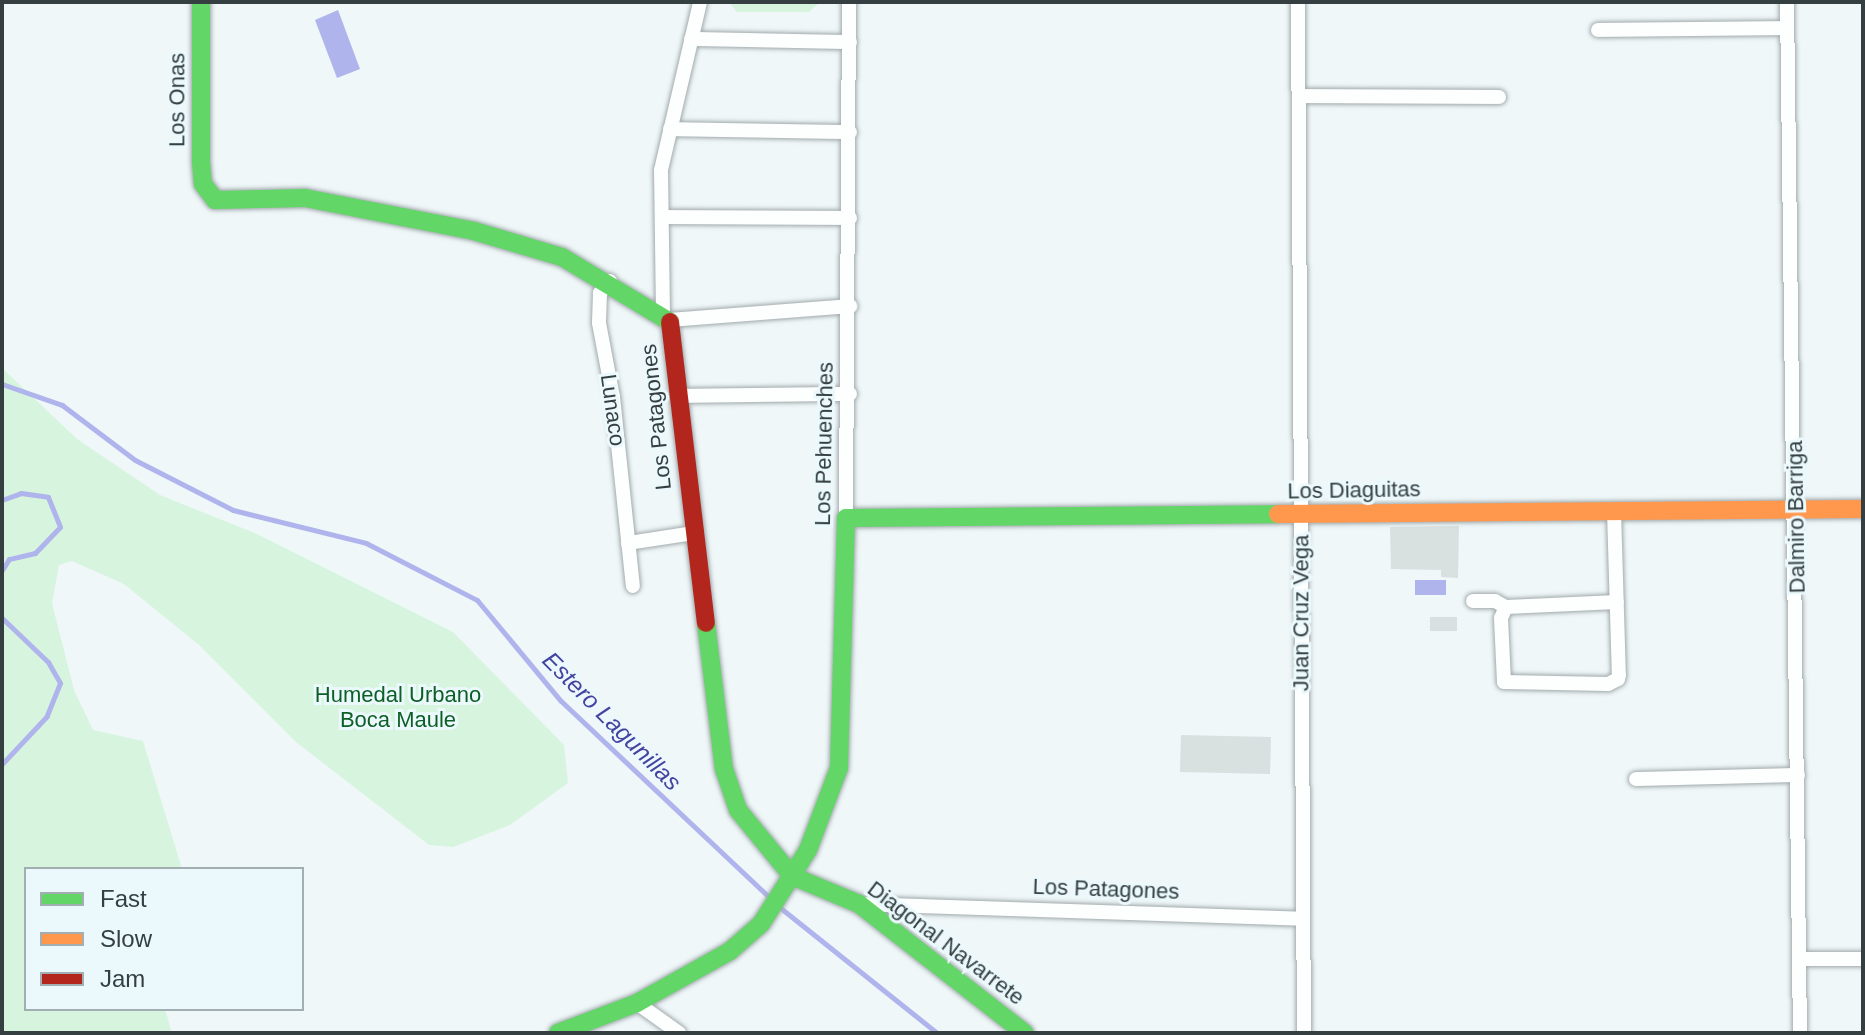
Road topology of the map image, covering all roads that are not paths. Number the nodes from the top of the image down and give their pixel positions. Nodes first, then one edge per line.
1 (201, 2) edge
2 (700, 2) edge
3 (849, 2) edge
4 (1298, 2) edge
5 (1787, 2) edge
6 (1787, 28) junction
7 (1598, 30) dead end
8 (691, 39) junction
9 (850, 42) junction
10 (1299, 96) junction
11 (1499, 97) dead end
12 (670, 129) junction
13 (850, 132) junction
14 (210, 196) joint
15 (664, 217) junction
16 (850, 218) junction
17 (610, 281) junction
18 (850, 306) junction
19 (666, 316) junction
20 (850, 394) junction
21 (677, 396) junction
22 (1796, 509) junction
23 (1863, 509) edge
24 (1614, 511) junction
25 (1301, 514) junction
26 (846, 518) junction
27 (693, 533) junction
28 (628, 543) junction
29 (633, 586) dead end
30 (1473, 601) dead end
31 (1617, 602) junction
32 (1506, 607) junction
33 (1798, 775) junction
34 (1636, 779) dead end
35 (792, 876) junction
36 (859, 904) junction
37 (1303, 919) junction
38 (1799, 959) junction
39 (1863, 959) edge
40 (637, 1003) junction
41 (558, 1033) edge
42 (679, 1033) edge
43 (1025, 1033) edge
44 (1304, 1033) edge
45 (1800, 1033) edge

1 - 14 street, Los Onas
2 - 8 street
3 - 9 street, Los Pehuenches
4 - 10 street, Juan Cruz Vega
5 - 6 street, Dalmiro Barriga
6 - 7 street
6 - 22 street, Dalmiro Barriga
8 - 9 street
8 - 12 street
9 - 13 street, Los Pehuenches
10 - 11 street
10 - 25 street, Juan Cruz Vega
12 - 13 street
12 - 15 street
13 - 16 street, Los Pehuenches
14 - 17 street, Los Patagones
15 - 16 street
15 - 19 street
16 - 18 street, Los Pehuenches
17 - 19 street, Los Patagones
17 - 28 street, Lunaco
18 - 19 street
18 - 20 street, Los Pehuenches
19 - 21 street, Los Patagones
20 - 21 street
20 - 26 street, Los Pehuenches
21 - 27 street, Los Patagones
22 - 23 street, Los Diaguitas
22 - 24 street, Los Diaguitas
22 - 33 street, Dalmiro Barriga
24 - 25 street, Los Diaguitas
24 - 31 street
25 - 26 street, Los Diaguitas
25 - 37 street, Juan Cruz Vega
26 - 35 street, Los Pehuenches
27 - 28 street
27 - 35 street, Los Patagones
28 - 29 street, Lunaco
30 - 32 street
31 - 32 street
31 - 32 street
33 - 34 street
33 - 38 street, Dalmiro Barriga
35 - 36 street, Diagonal Navarrete
35 - 40 street, Los Pehuenches
36 - 37 street, Los Patagones
36 - 43 street, Diagonal Navarrete
37 - 44 street, Juan Cruz Vega
38 - 39 street
38 - 45 street, Dalmiro Barriga
40 - 41 street, Los Pehuenches
40 - 42 street

